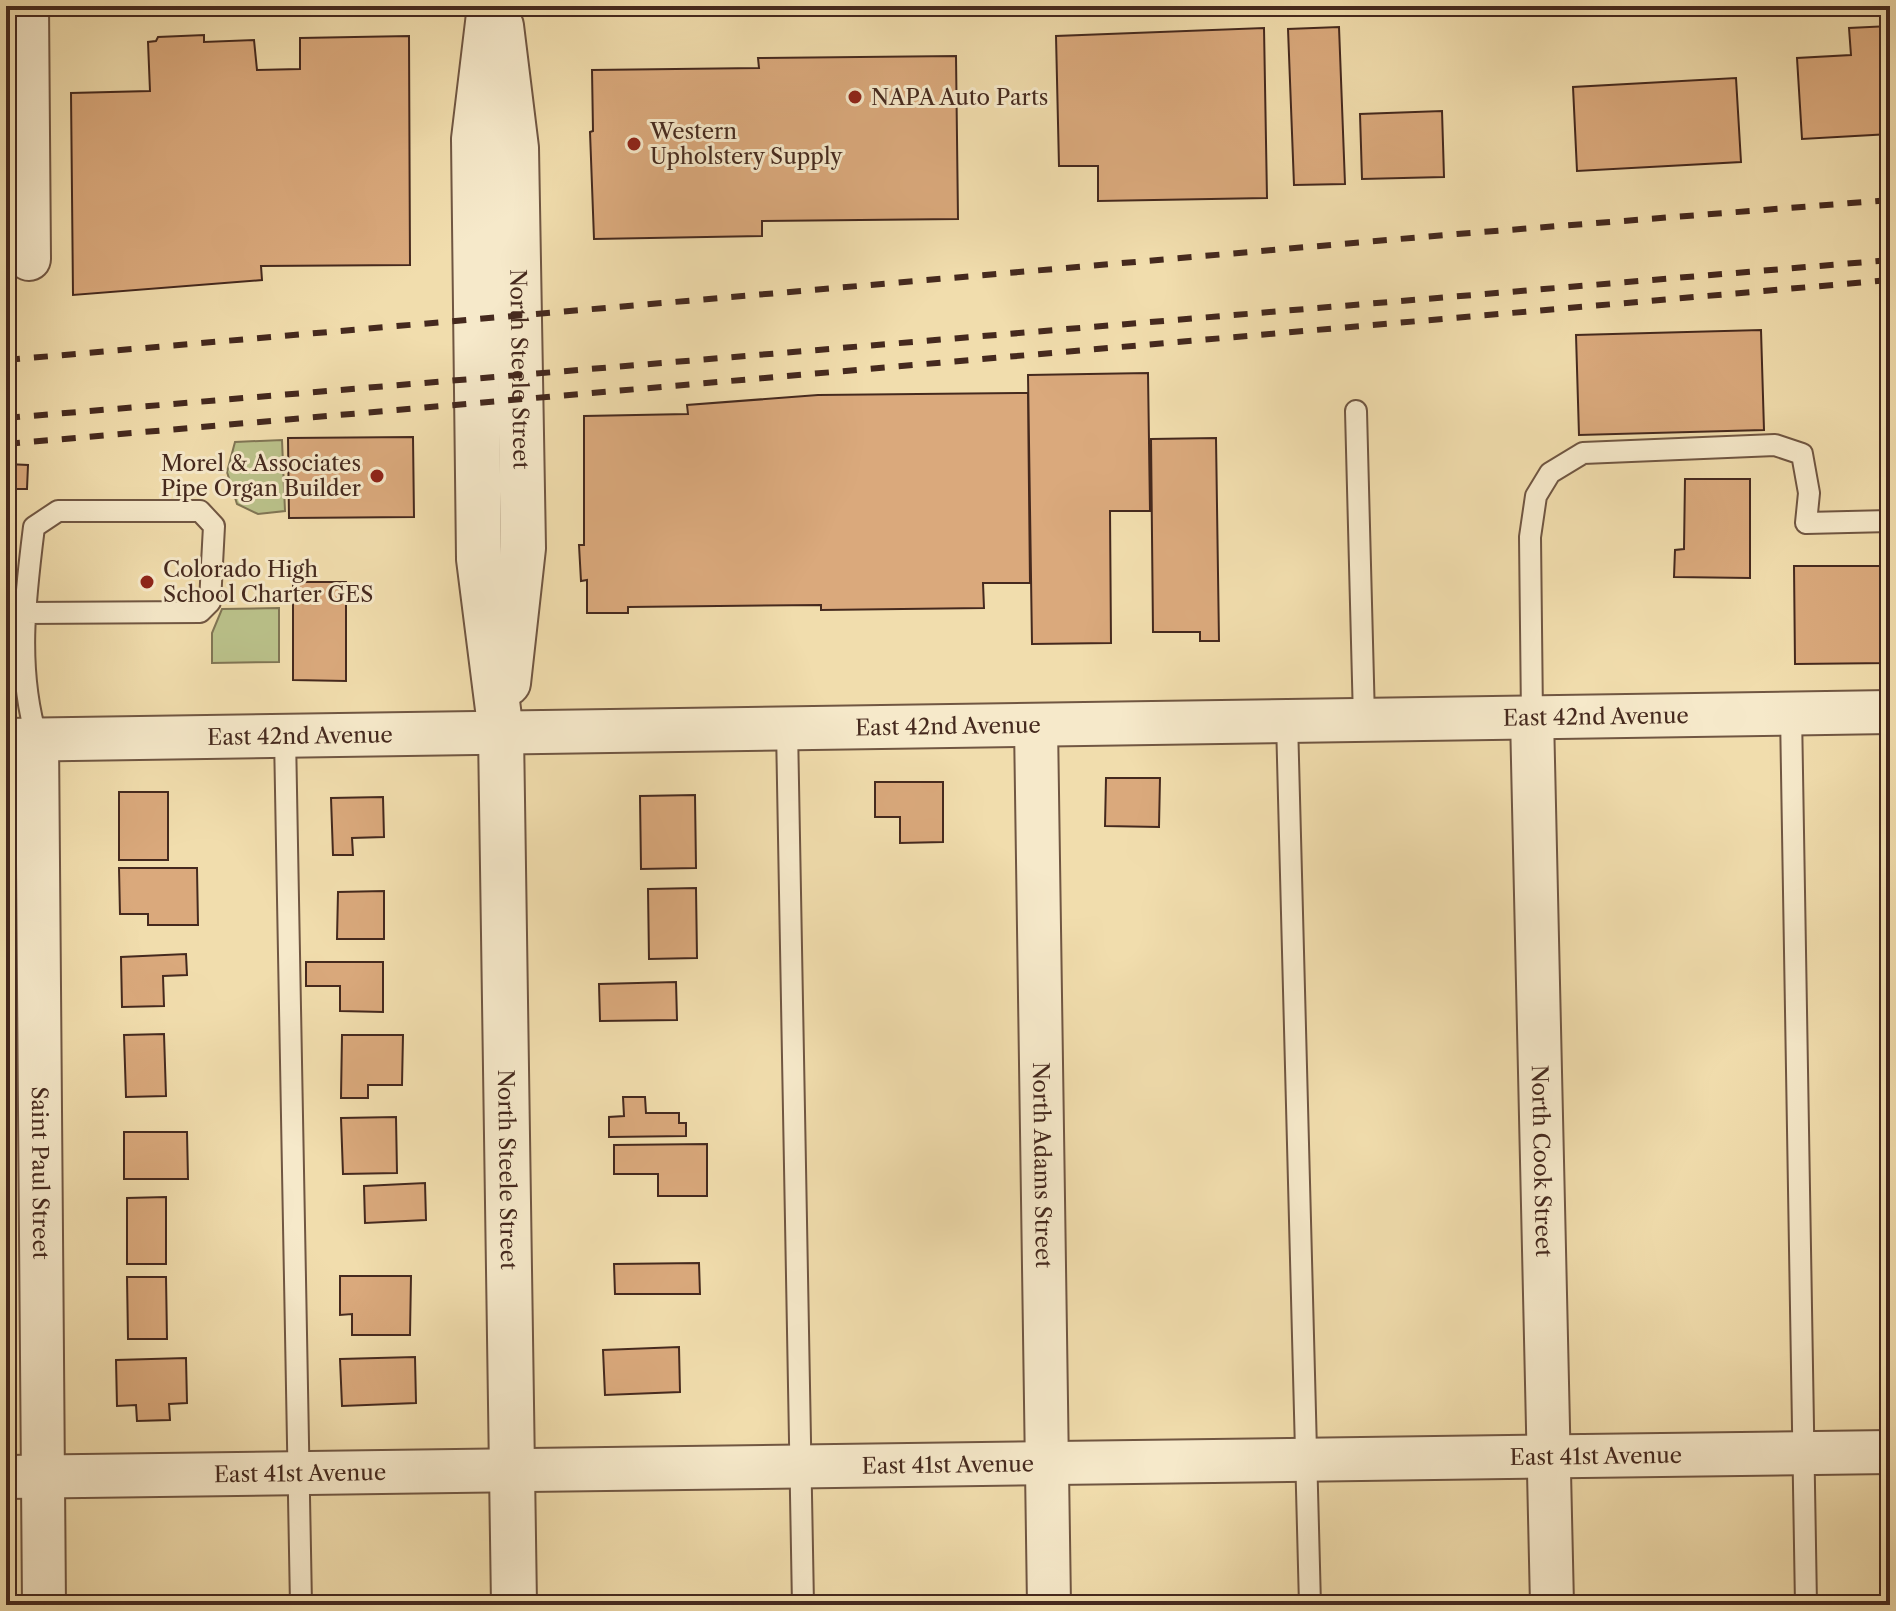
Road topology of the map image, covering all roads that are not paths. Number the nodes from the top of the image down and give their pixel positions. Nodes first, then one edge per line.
1 (27, 6) edge
2 (490, 6) edge
3 (498, 6) edge
4 (29, 259) dead end
5 (1356, 411) dead end
6 (1890, 521) edge
7 (23, 613) junction
8 (1890, 712) edge
9 (1791, 713) junction
10 (1532, 717) junction
11 (1364, 719) junction
12 (1287, 721) junction
13 (1036, 725) junction
14 (787, 728) junction
15 (501, 733) junction
16 (285, 736) junction
17 (21, 739) edge
18 (1890, 1452) edge
19 (1804, 1453) junction
20 (1549, 1457) junction
21 (1309, 1460) junction
22 (1047, 1464) junction
23 (800, 1467) junction
24 (512, 1471) junction
25 (300, 1473) junction
26 (24, 1477) edge
27 (44, 1605) edge
28 (301, 1605) edge
29 (514, 1605) edge
30 (803, 1605) edge
31 (1049, 1605) edge
32 (1310, 1605) edge
33 (1552, 1605) edge
34 (1806, 1605) edge

1 - 4 street
2 - 15 street, North Steele Street
3 - 15 street, North Steele Street
5 - 11 lane
6 - 10 lane
7 - 7 lane
7 - 17 lane
8 - 9 street, East 42nd Avenue
9 - 10 street, East 42nd Avenue
9 - 19 lane
10 - 11 street, East 42nd Avenue
10 - 20 street, North Cook Street
11 - 12 street, East 42nd Avenue
12 - 13 street, East 42nd Avenue
12 - 21 lane
13 - 14 street, East 42nd Avenue
13 - 22 street, North Adams Street
14 - 15 street, East 42nd Avenue
14 - 23 lane
15 - 16 street, East 42nd Avenue
15 - 24 street, North Steele Street
16 - 17 street, East 42nd Avenue
16 - 25 lane
17 - 26 street, Saint Paul Street
18 - 19 street, East 41st Avenue
19 - 20 street, East 41st Avenue
19 - 34 lane
20 - 21 street, East 41st Avenue
20 - 33 street, North Cook Street
21 - 22 street, East 41st Avenue
21 - 32 lane
22 - 23 street, East 41st Avenue
22 - 31 street, North Adams Street
23 - 24 street, East 41st Avenue
23 - 30 lane
24 - 25 street, East 41st Avenue
24 - 29 street, North Steele Street
25 - 26 street, East 41st Avenue
25 - 28 lane
26 - 27 street, Saint Paul Street

